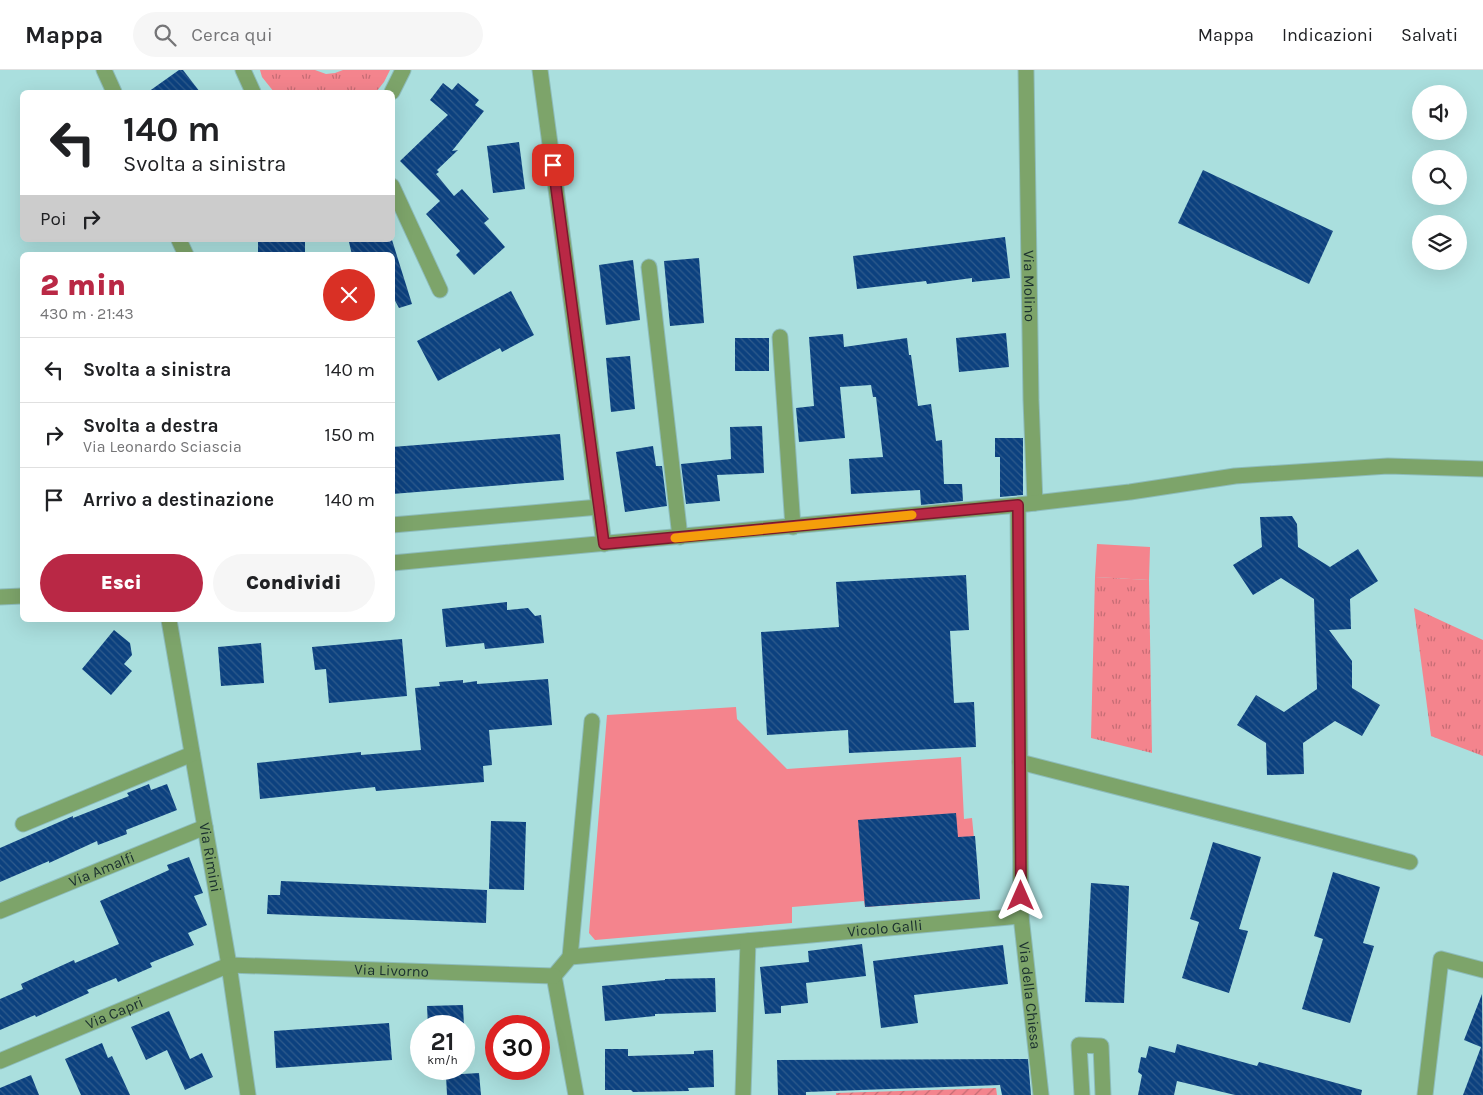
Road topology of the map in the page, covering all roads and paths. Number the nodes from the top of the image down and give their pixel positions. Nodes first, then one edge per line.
1 (104, 70) edge
2 (243, 70) edge
3 (403, 70) edge
4 (540, 70) edge
5 (1026, 70) edge
6 (113, 90) edge
7 (252, 90) edge
8 (393, 90) edge
9 (395, 192) edge
10 (649, 267) dead end
11 (440, 290) dead end
12 (780, 337) dead end
13 (1483, 469) edge
14 (1035, 503) junction
15 (1018, 505) junction
16 (599, 507) junction
17 (395, 525) edge
18 (793, 527) junction
19 (680, 537) junction
20 (604, 544) junction
21 (395, 563) edge
22 (20, 596) edge
23 (0, 597) edge
24 (169, 622) edge
25 (592, 721) dead end
26 (192, 754) junction
27 (1020, 762) junction
28 (23, 824) dead end
29 (204, 827) junction
30 (1410, 862) dead end
31 (0, 911) edge
32 (1022, 916) junction
33 (748, 941) junction
34 (570, 957) junction
35 (229, 965) junction
36 (1483, 970) edge
37 (554, 976) junction
38 (0, 1061) edge
39 (247, 1094) edge
40 (576, 1095) edge
41 (743, 1095) edge
42 (1041, 1095) edge
43 (1082, 1095) edge
44 (1103, 1095) edge
45 (1425, 1095) edge

1 - 6 street
2 - 7 street
3 - 8 street
4 - 16 street
5 - 14 street, Via Molino
9 - 11 street
10 - 19 street
12 - 18 street
13 - 14 street
14 - 15 street
15 - 18 street
15 - 27 street, Via della Chiesa
16 - 17 street
16 - 20 street
18 - 19 street
19 - 20 street
20 - 21 street
22 - 23 street
24 - 26 street, Via Rimini
25 - 34 street
26 - 28 street
26 - 29 street, Via Rimini
27 - 30 street
27 - 32 street, Via della Chiesa
29 - 31 street, Via Amalfi
29 - 35 street, Via Rimini
32 - 33 street, Vicolo Galli
32 - 42 street, Via della Chiesa
33 - 34 street, Vicolo Galli
33 - 41 street
34 - 37 street
35 - 37 street, Via Livorno
35 - 38 street, Via Capri
35 - 39 street, Via Rimini
36 - 45 street
37 - 40 street
43 - 44 street

